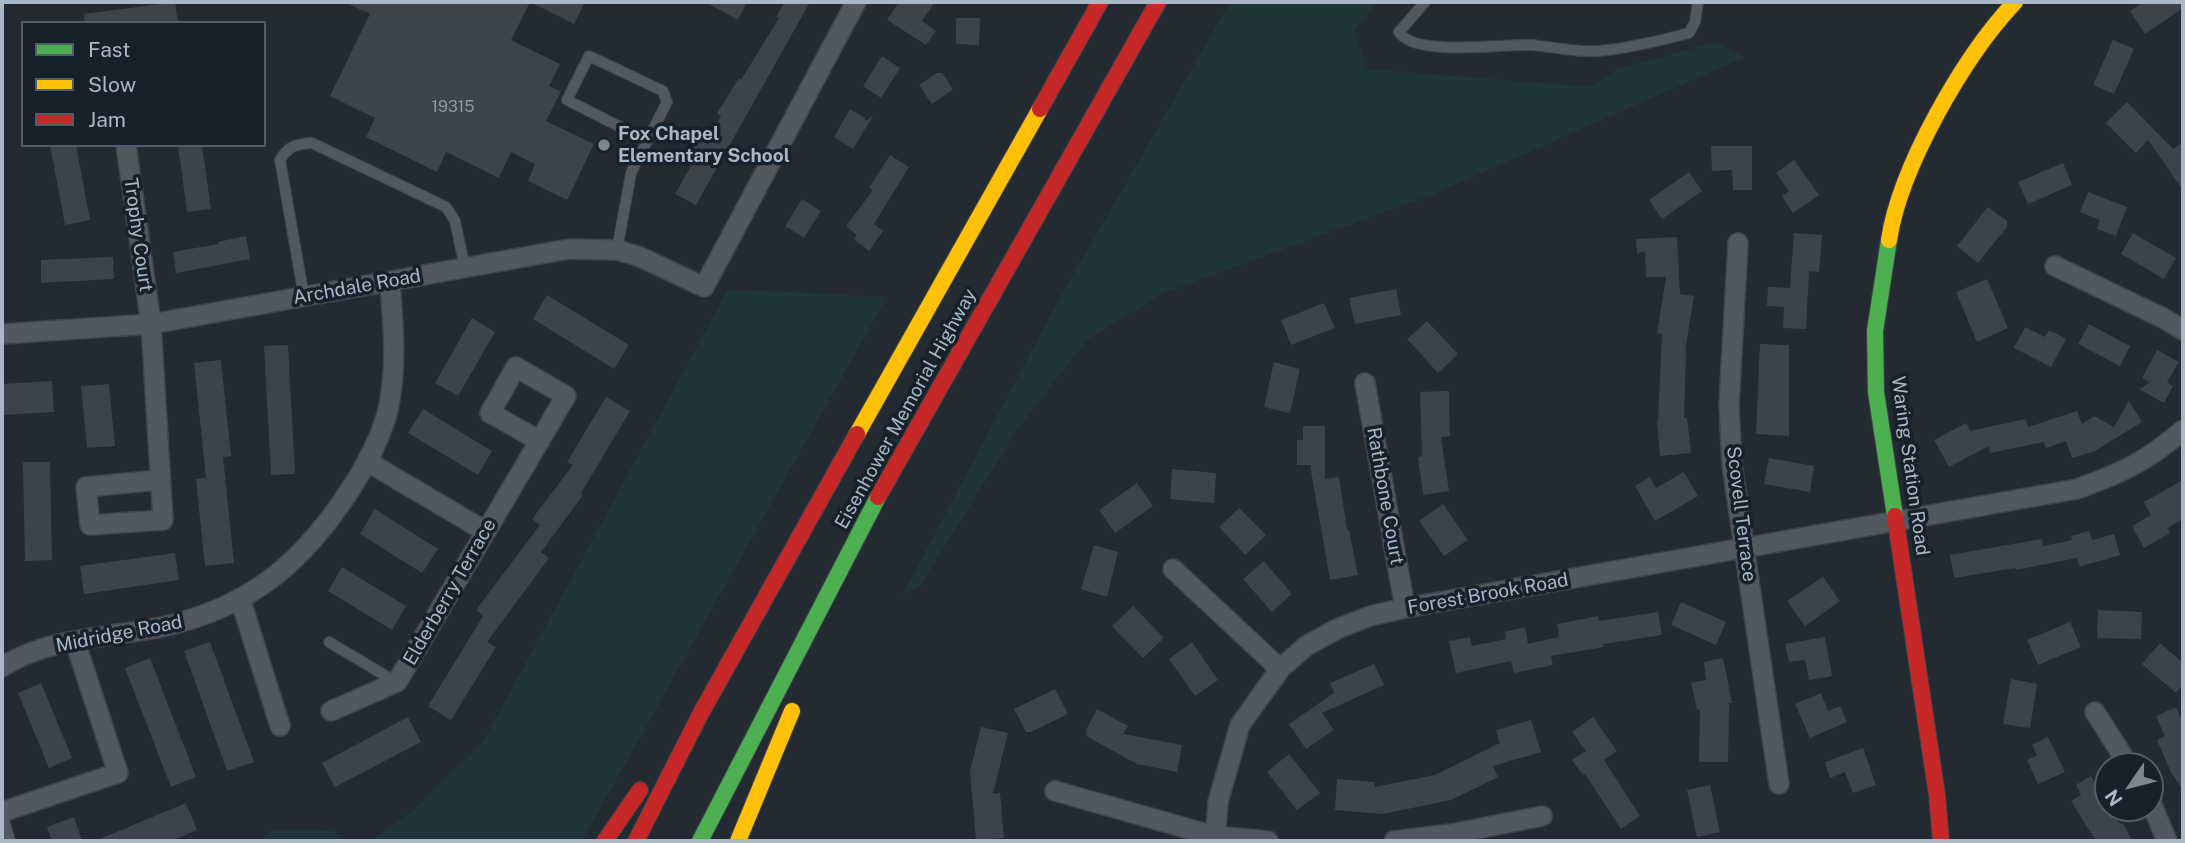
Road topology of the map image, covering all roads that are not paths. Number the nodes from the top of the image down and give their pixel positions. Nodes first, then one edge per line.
1 (856, 2) edge
2 (1100, 2) edge
3 (1158, 2) edge
4 (1425, 2) edge
5 (1698, 2) edge
6 (2015, 2) edge
7 (648, 141) junction
8 (126, 147) edge
9 (1738, 243) dead end
10 (617, 250) junction
11 (2055, 266) dead end
12 (465, 268) junction
13 (390, 283) junction
14 (303, 297) junction
15 (151, 324) junction
16 (2183, 330) edge
17 (2, 334) edge
18 (1365, 383) dead end
19 (927, 414) junction
20 (2183, 430) edge
21 (540, 441) dead end
22 (368, 462) junction
23 (159, 480) dead end
24 (1895, 521) junction
25 (485, 531) junction
26 (1744, 547) junction
27 (1173, 569) dead end
28 (240, 598) junction
29 (842, 601) dead end
30 (1405, 608) junction
31 (75, 641) junction
32 (329, 642) dead end
33 (739, 644) junction
34 (2, 667) edge
35 (1280, 669) junction
36 (397, 682) junction
37 (797, 701) dead end
38 (331, 711) dead end
39 (2095, 712) dead end
40 (280, 726) dead end
41 (2120, 752) edge
42 (1779, 784) dead end
43 (1055, 791) dead end
44 (2, 813) edge
45 (1542, 816) dead end
46 (2159, 822) edge
47 (1215, 839) edge
48 (10, 841) edge
49 (606, 841) edge
50 (636, 841) edge
51 (699, 841) edge
52 (738, 841) edge
53 (1268, 841) edge
54 (1394, 841) edge
55 (1941, 841) edge
56 (2167, 841) edge

1 - 10 street, Archdale Road
2 - 33 main road
3 - 19 main road, Eisenhower Memorial Highway
4 - 5 lane
6 - 24 main road, Waring Station Road
7 - 7 lane
7 - 10 lane
8 - 15 street, Trophy Court
9 - 26 street, Scovell Terrace
10 - 12 street, Archdale Road
11 - 16 street
12 - 13 street, Archdale Road
12 - 14 lane
13 - 14 street, Archdale Road
13 - 22 street, Midridge Road
14 - 15 street, Archdale Road
15 - 17 street, Archdale Road
15 - 23 street, Trophy Court
18 - 30 street, Rathbone Court
19 - 29 main road
19 - 51 main road, Eisenhower Memorial Highway
20 - 24 street, Forest Brook Road
21 - 25 street, Elderberry Terrace
22 - 25 street
22 - 28 street, Midridge Road
24 - 26 street, Forest Brook Road
24 - 55 main road, Waring Station Road
25 - 36 street, Elderberry Terrace
26 - 30 street, Forest Brook Road
26 - 42 street, Scovell Terrace
27 - 35 street
28 - 31 street, Midridge Road
28 - 40 street
30 - 35 street, Forest Brook Road
31 - 34 street, Midridge Road
31 - 44 street
32 - 36 lane
33 - 49 main road
33 - 50 main road
35 - 47 street, Forest Brook Road
36 - 38 street, Elderberry Terrace
37 - 52 main road
39 - 41 street
43 - 47 street
44 - 48 lane
45 - 54 street
46 - 56 street
47 - 53 street

